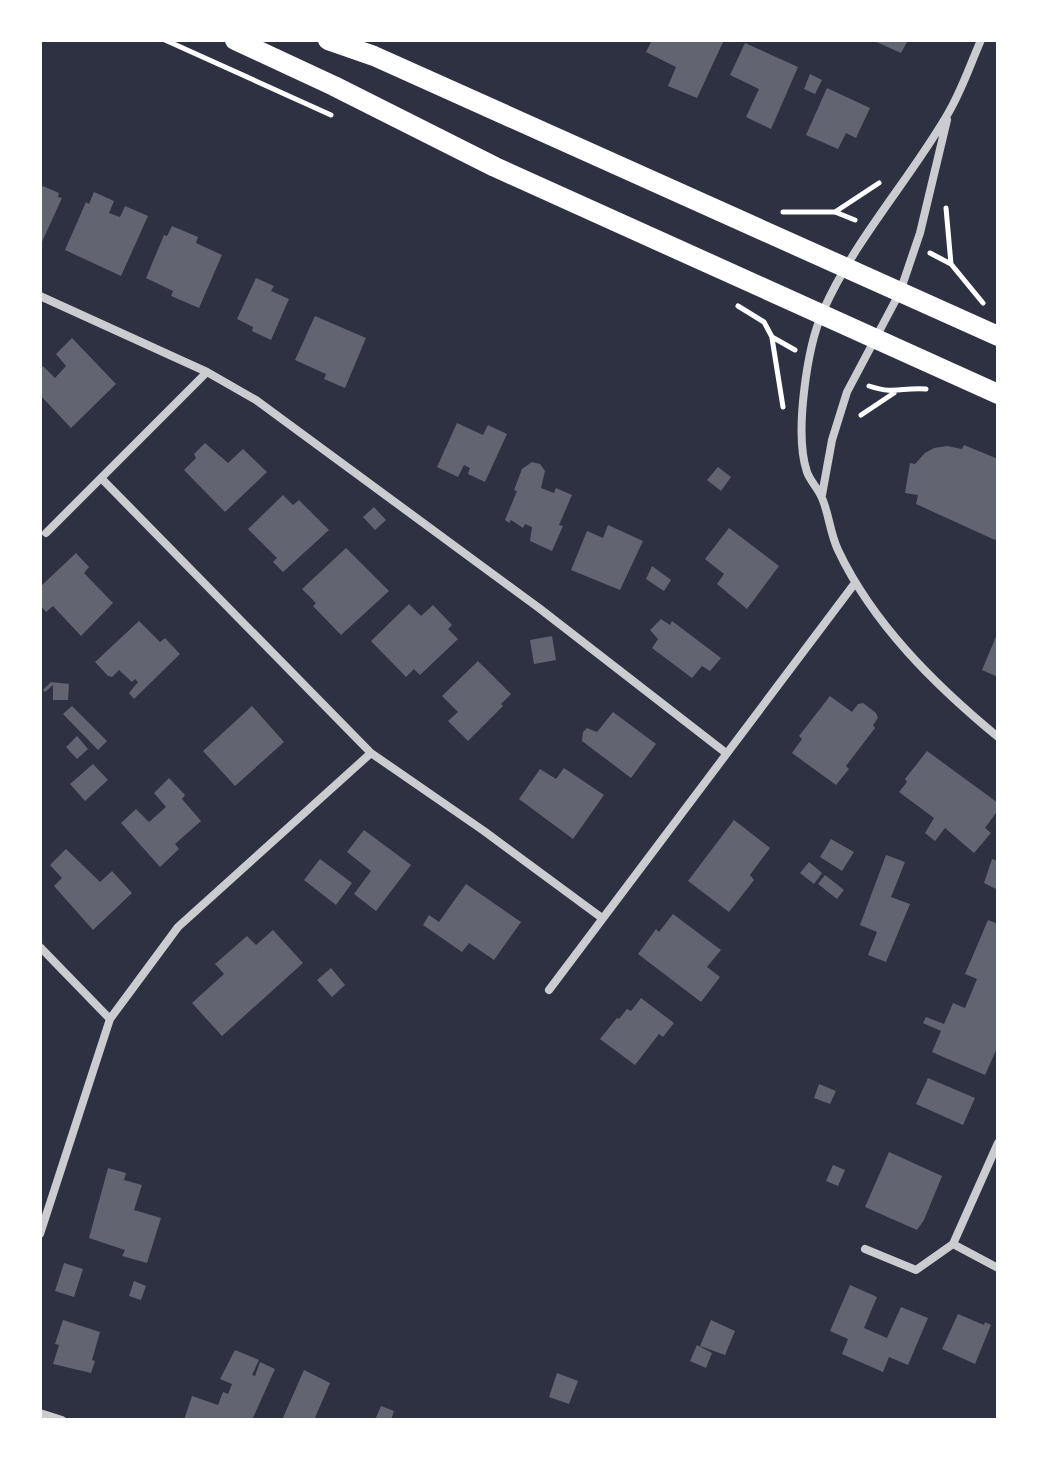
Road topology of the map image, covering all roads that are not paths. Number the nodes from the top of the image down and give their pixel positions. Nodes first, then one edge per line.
1 (235, 40) edge
2 (328, 40) edge
3 (981, 40) edge
4 (948, 115) junction
5 (845, 268) junction
6 (900, 292) junction
7 (40, 296) edge
8 (822, 313) junction
9 (998, 336) edge
10 (876, 339) junction
11 (207, 372) junction
12 (998, 394) edge
13 (101, 478) junction
14 (822, 496) junction
15 (46, 533) dead end
16 (855, 583) junction
17 (998, 737) edge
18 (371, 753) junction
19 (726, 753) junction
20 (602, 918) junction
21 (40, 947) edge
22 (549, 990) dead end
23 (110, 1019) junction
24 (998, 1143) edge
25 (40, 1234) edge
26 (953, 1244) junction
27 (865, 1249) dead end
28 (998, 1268) edge
29 (40, 1413) edge
30 (62, 1420) edge

1 - 8 main road
2 - 5 main road
3 - 4 street
4 - 5 street
4 - 6 street
5 - 6 main road
5 - 8 street
6 - 9 main road
6 - 10 street
7 - 11 street
8 - 10 main road
8 - 14 street
10 - 12 main road
10 - 14 street
11 - 13 street
11 - 19 street
13 - 15 street
13 - 18 street
14 - 16 street
16 - 17 street
16 - 19 street
18 - 20 street
18 - 23 street
19 - 20 street
20 - 22 street
21 - 23 street
23 - 25 street
24 - 26 street
26 - 27 street
26 - 28 street
29 - 30 street

